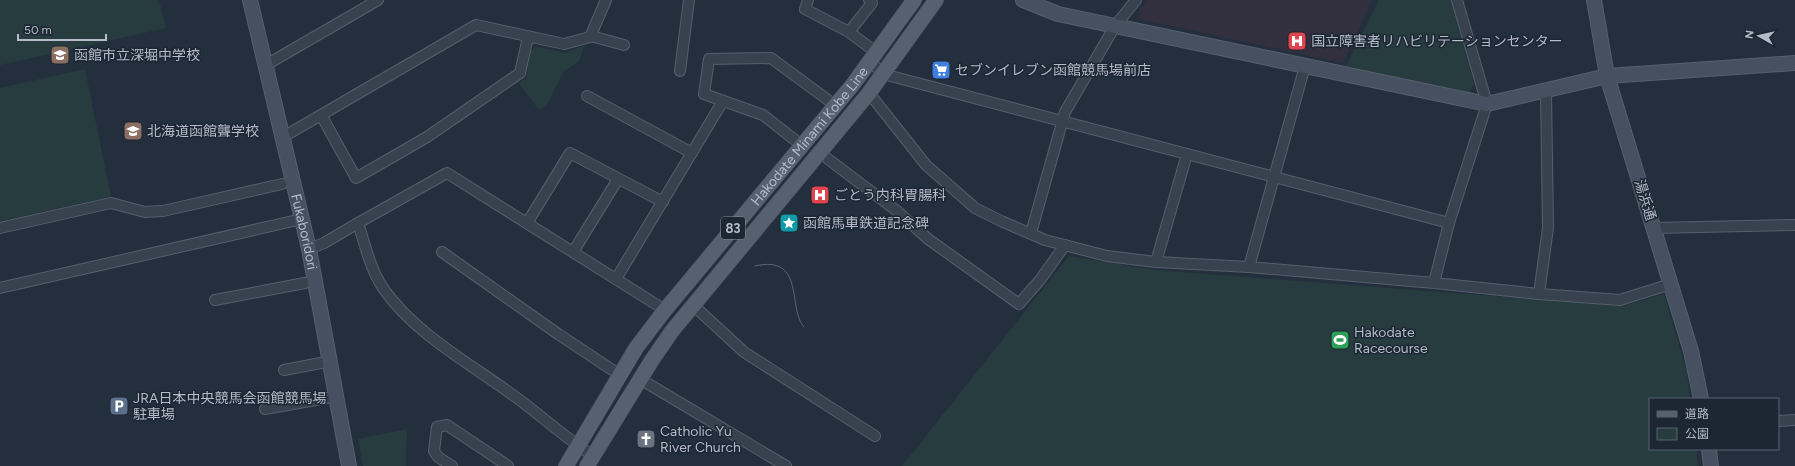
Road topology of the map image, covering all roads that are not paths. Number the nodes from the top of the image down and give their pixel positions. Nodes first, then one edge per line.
1 (250, 0) edge
2 (378, 0) edge
3 (606, 0) edge
4 (689, 0) edge
5 (808, 0) edge
6 (869, 0) edge
7 (914, 0) edge
8 (936, 0) edge
9 (1023, 0) edge
10 (1136, 0) edge
11 (1457, 0) edge
12 (1594, 0) edge
13 (1115, 26) junction
14 (848, 32) junction
15 (591, 36) junction
16 (528, 37) junction
17 (624, 45) dead end
18 (870, 54) junction
19 (1795, 63) edge
20 (266, 65) junction
21 (1305, 66) junction
22 (680, 71) dead end
23 (883, 74) junction
24 (1607, 76) junction
25 (1546, 91) junction
26 (869, 93) junction
27 (587, 96) dead end
28 (828, 100) dead end
29 (723, 102) junction
30 (1487, 104) junction
31 (321, 115) junction
32 (1062, 121) junction
33 (283, 137) junction
34 (795, 140) dead end
35 (692, 153) junction
36 (1187, 154) junction
37 (828, 159) dead end
38 (1274, 177) junction
39 (618, 179) junction
40 (282, 184) dead end
41 (663, 202) junction
42 (302, 219) junction
43 (358, 223) junction
44 (527, 223) junction
45 (1449, 223) junction
46 (1795, 225) edge
47 (0, 228) edge
48 (1654, 228) junction
49 (1031, 233) junction
50 (1065, 245) junction
51 (309, 249) junction
52 (442, 252) dead end
53 (573, 252) junction
54 (1156, 262) junction
55 (1249, 267) junction
56 (616, 279) junction
57 (305, 283) dead end
58 (1434, 283) junction
59 (1671, 284) junction
60 (0, 288) edge
61 (1539, 294) junction
62 (215, 300) dead end
63 (693, 305) junction
64 (665, 310) junction
65 (321, 363) dead end
66 (284, 370) dead end
67 (620, 375) junction
68 (640, 379) junction
69 (328, 398) dead end
70 (1701, 398) edge
71 (265, 409) dead end
72 (1795, 420) edge
73 (1779, 421) edge
74 (875, 436) dead end
75 (578, 445) junction
76 (1709, 450) edge
77 (593, 462) edge
78 (349, 466) edge
79 (452, 466) edge
80 (508, 466) edge
81 (566, 466) edge
82 (786, 466) edge
83 (1711, 466) edge

1 - 20 street, Fukaboridori
2 - 20 street
3 - 15 street
4 - 22 street
5 - 14 street
6 - 14 street
7 - 18 main road, Hakodate Minami Kobe Line / 83
8 - 23 main road, 83
9 - 13 street
10 - 13 street
11 - 30 street
12 - 24 street, 湯浜通
13 - 21 street
13 - 32 street
14 - 18 street
15 - 16 street
15 - 17 street
16 - 31 street
16 - 31 street
18 - 23 street
18 - 64 main road, Hakodate Minami Kobe Line / 83
19 - 24 street
20 - 33 street, Fukaboridori
21 - 30 street
21 - 38 street
23 - 26 main road, Hakodate Minami Kobe Line / 83
23 - 32 street
24 - 25 street
24 - 48 street, 湯浜通
25 - 30 street
25 - 61 street
26 - 49 street
26 - 63 main road, Hakodate Minami Kobe Line / 83
27 - 35 street
28 - 29 street
29 - 34 street
29 - 35 street
30 - 45 street
31 - 33 street
32 - 36 street
32 - 49 street
33 - 42 street, Fukaboridori
35 - 41 street
36 - 38 street
36 - 54 street
37 - 50 street
38 - 45 street
38 - 55 street
39 - 41 street
39 - 44 street
39 - 53 street
40 - 47 street
41 - 56 street
42 - 51 street, Fukaboridori
42 - 60 street
43 - 44 street
43 - 51 street
43 - 75 street
44 - 53 street
45 - 58 street
46 - 48 street
48 - 59 street, 湯浜通
49 - 50 street
50 - 54 street
51 - 78 street, Fukaboridori
52 - 67 street
53 - 56 street
54 - 55 street
55 - 58 street
56 - 64 street
57 - 62 street
58 - 61 street
59 - 61 street
59 - 70 street, 湯浜通
63 - 68 main road, Hakodate Minami Kobe Line / 83
63 - 74 street
64 - 67 main road, Hakodate Minami Kobe Line / 83
65 - 66 street
67 - 75 main road, Hakodate Minami Kobe Line / 83
68 - 77 main road, Hakodate Minami Kobe Line / 83
68 - 82 street
69 - 71 street
72 - 73 street
75 - 77 street
75 - 81 main road, Hakodate Minami Kobe Line / 83
76 - 83 street
79 - 80 street

